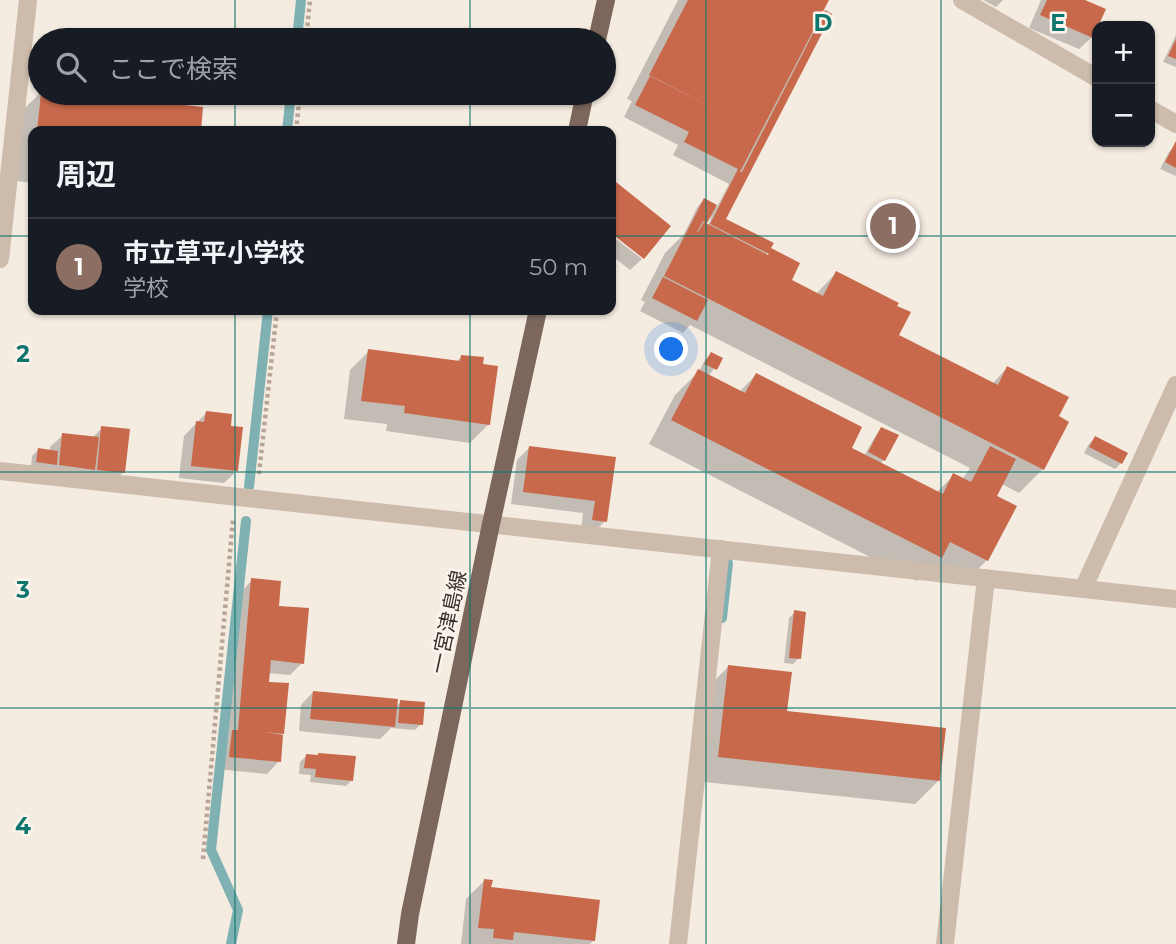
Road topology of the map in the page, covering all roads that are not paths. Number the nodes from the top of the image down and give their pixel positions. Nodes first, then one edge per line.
1 (28, 0) edge
2 (606, 0) edge
3 (962, 0) edge
4 (600, 28) edge
5 (1092, 75) edge
6 (583, 105) edge
7 (1155, 112) edge
8 (1176, 124) edge
9 (578, 126) edge
10 (0, 259) edge
11 (537, 315) edge
12 (1176, 385) edge
13 (0, 471) edge
14 (491, 524) junction
15 (721, 549) junction
16 (985, 578) junction
17 (1083, 589) junction
18 (1176, 599) edge
19 (406, 944) edge
20 (678, 944) edge
21 (945, 944) edge

1 - 10 street
2 - 4 main road
3 - 5 street
6 - 9 main road
7 - 8 street
11 - 14 main road, 一宮津島線
12 - 17 street
13 - 14 street
14 - 15 street
14 - 19 main road, 一宮津島線
15 - 16 street
15 - 20 street
16 - 17 street
16 - 21 street
17 - 18 street

